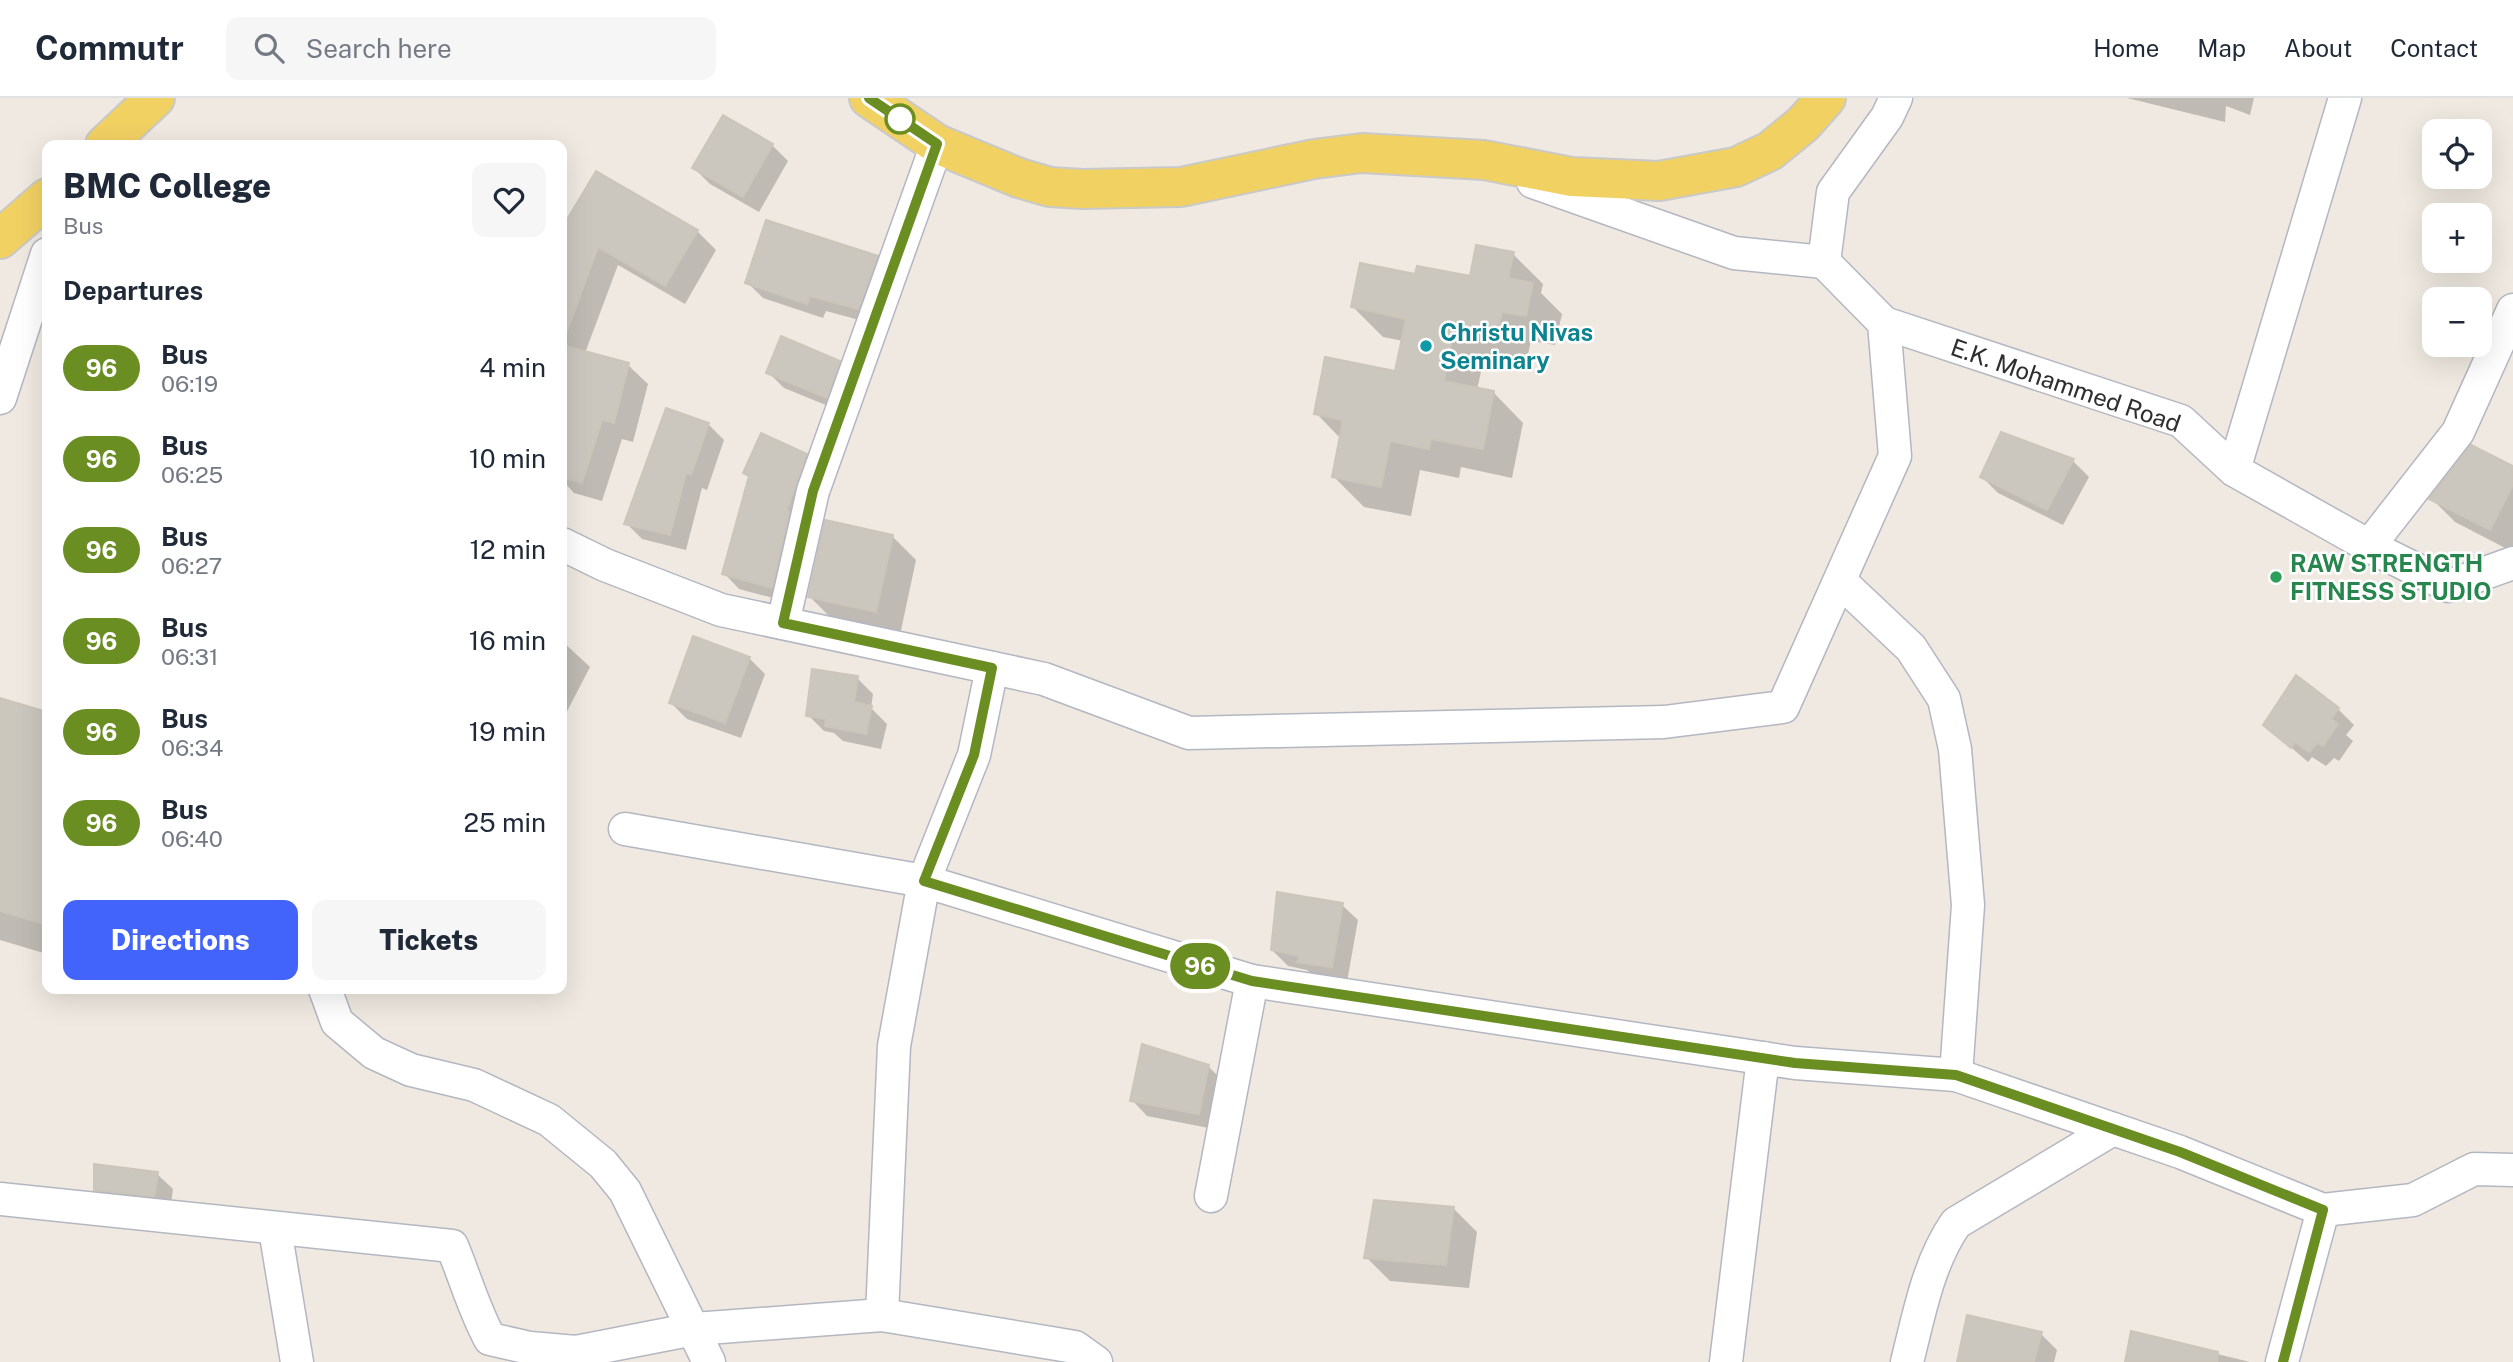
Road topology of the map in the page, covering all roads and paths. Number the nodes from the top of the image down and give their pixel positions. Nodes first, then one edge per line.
1 (155, 98) edge
2 (869, 98) edge
3 (1826, 98) edge
4 (1896, 98) edge
5 (2346, 98) edge
6 (110, 140) edge
7 (937, 144) junction
8 (1466, 159) junction
9 (42, 202) edge
10 (0, 239) edge
11 (1824, 262) junction
12 (42, 269) edge
13 (2513, 310) edge
14 (1884, 323) junction
15 (0, 398) edge
16 (2234, 470) junction
17 (567, 546) edge
18 (2369, 547) junction
19 (2513, 563) edge
20 (1840, 581) junction
21 (783, 623) junction
22 (992, 668) junction
23 (625, 829) dead end
24 (924, 881) junction
25 (1252, 981) junction
26 (327, 994) edge
27 (1763, 1058) junction
28 (1956, 1075) junction
29 (2113, 1129) junction
30 (2513, 1170) edge
31 (1211, 1196) dead end
32 (0, 1199) edge
33 (2323, 1210) junction
34 (275, 1229) junction
35 (882, 1315) junction
36 (694, 1329) junction
37 (297, 1362) edge
38 (709, 1362) edge
39 (1096, 1362) edge
40 (1726, 1362) edge
41 (1907, 1362) edge
42 (2283, 1362) edge

1 - 6 main road
2 - 7 main road
3 - 8 main road
4 - 11 street
5 - 16 street
7 - 8 main road
7 - 21 street
8 - 11 street
9 - 10 main road
11 - 14 street, E.K. Mohammed Road
12 - 15 street
13 - 18 street
14 - 16 street, E.K. Mohammed Road
14 - 20 street
16 - 18 street, E.K. Mohammed Road
17 - 21 street
18 - 19 street, E.K. Mohammed Road
20 - 22 street
20 - 28 street
21 - 22 street
22 - 24 street
23 - 24 street
24 - 25 street
24 - 35 street
25 - 27 street
25 - 31 street
26 - 36 street
27 - 28 street
27 - 40 street
28 - 29 street
29 - 33 street
29 - 41 street
30 - 33 street
32 - 34 street
33 - 42 street
34 - 36 street
34 - 37 street
35 - 36 street
35 - 39 street
36 - 38 street

